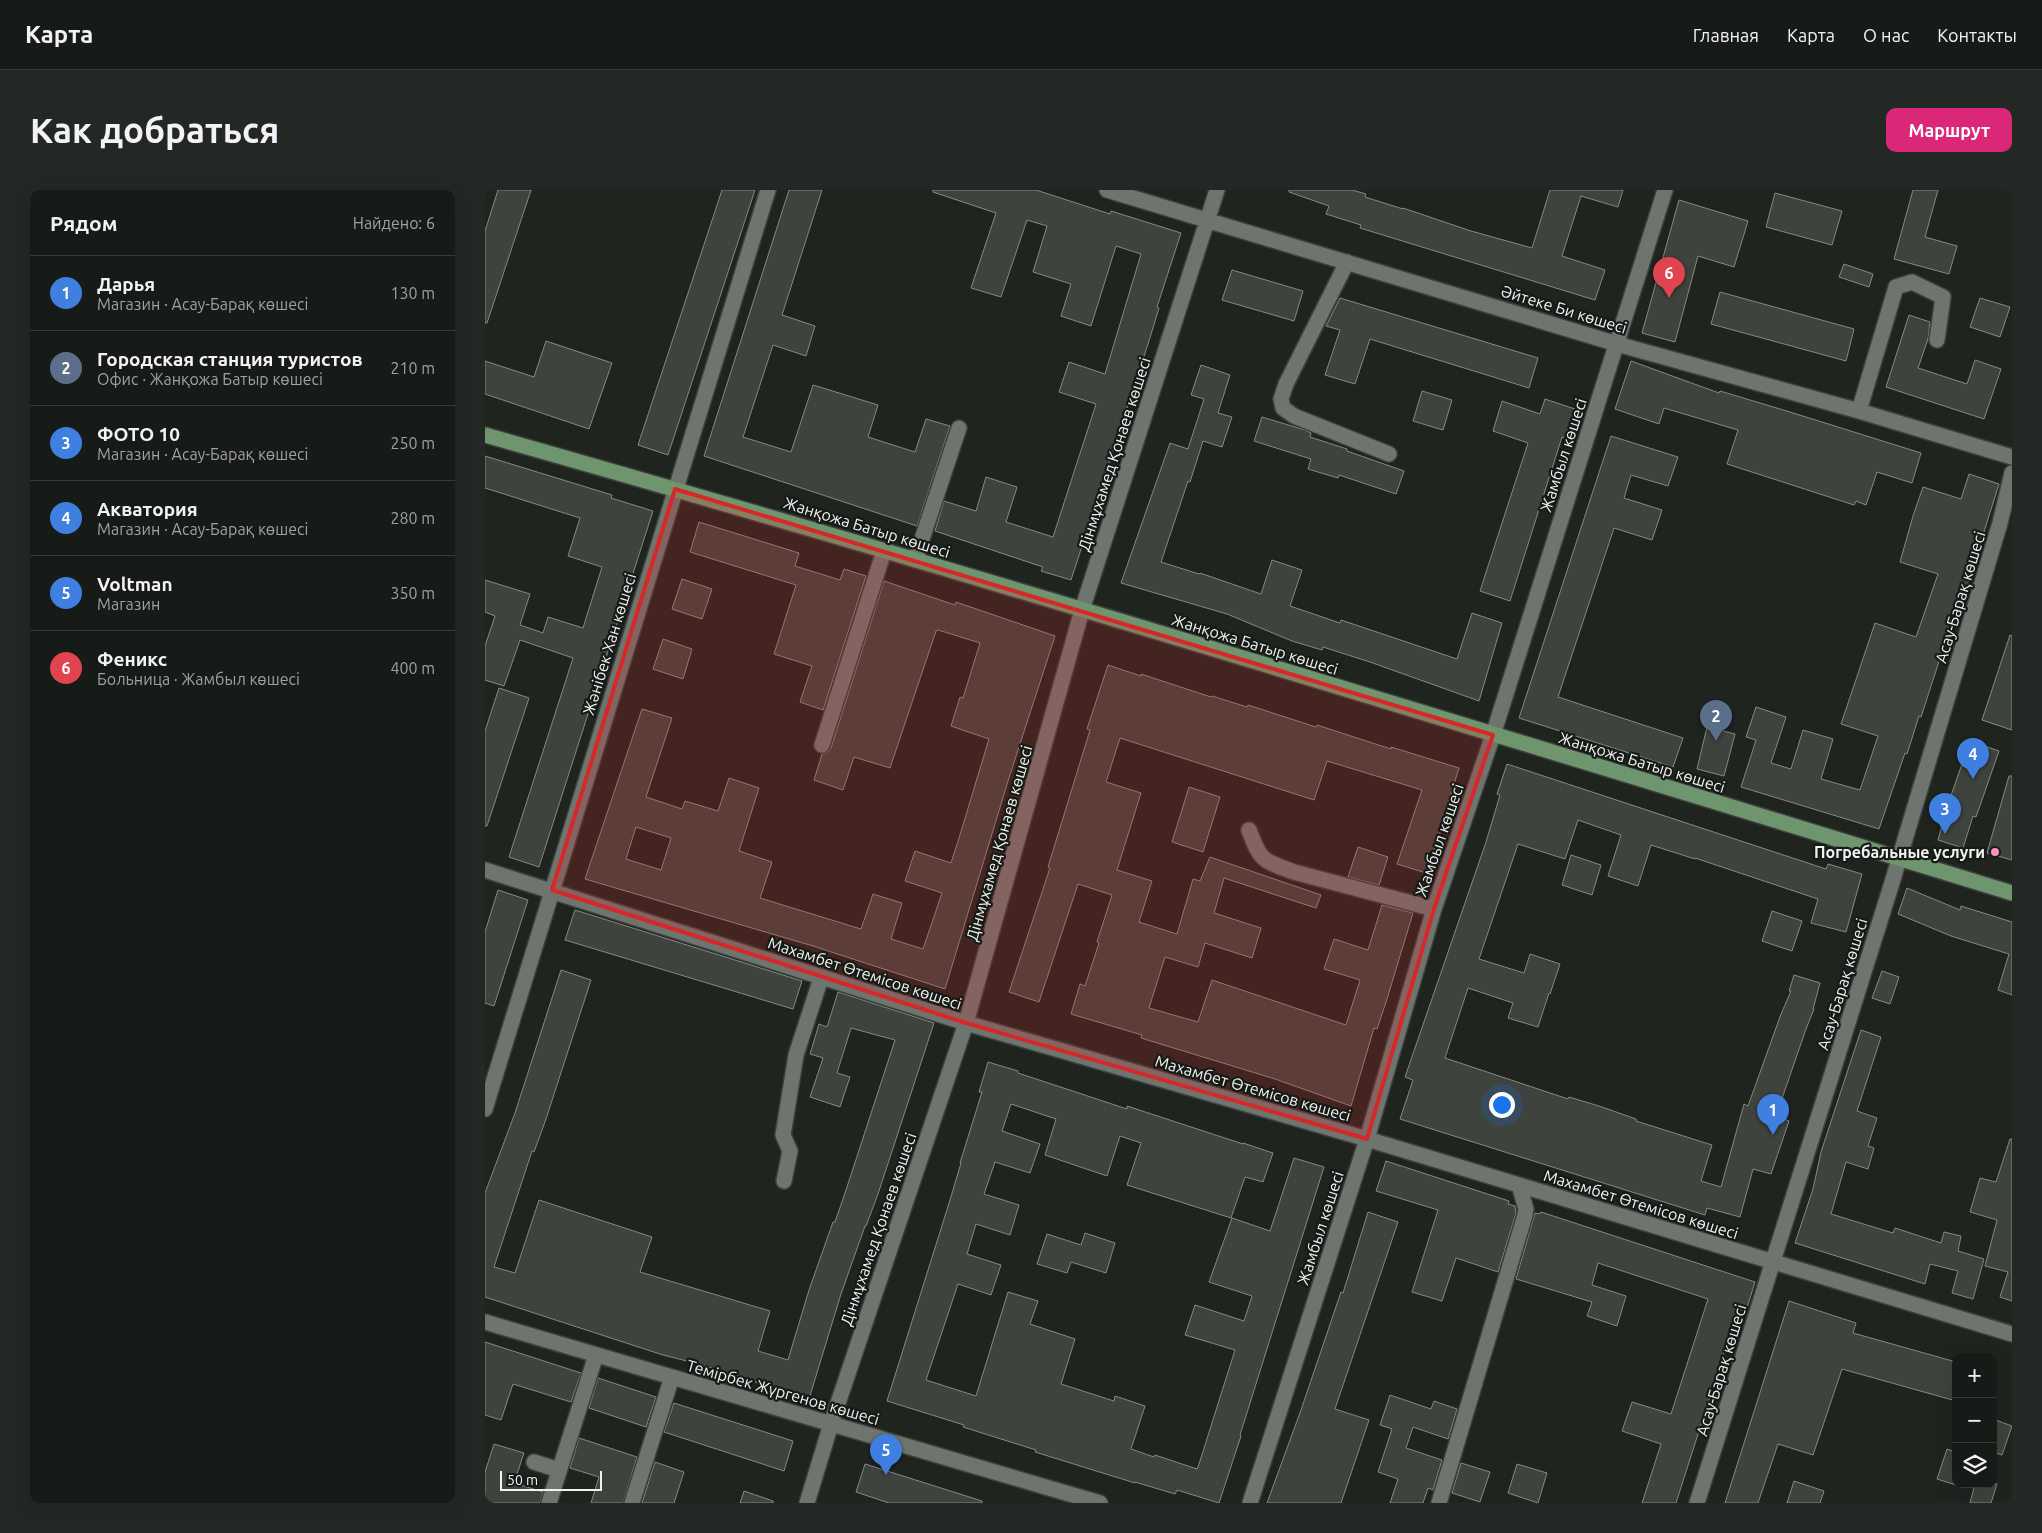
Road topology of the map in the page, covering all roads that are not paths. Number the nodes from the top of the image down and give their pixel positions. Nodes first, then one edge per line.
1 (768, 190) edge
2 (1107, 190) edge
3 (1217, 190) edge
4 (1665, 190) edge
5 (1207, 220) junction
6 (1347, 262) junction
7 (1937, 340) dead end
8 (1617, 344) junction
9 (1859, 411) junction
10 (959, 428) dead end
11 (485, 435) edge
12 (1389, 454) dead end
13 (2012, 457) edge
14 (2012, 473) edge
15 (675, 489) junction
16 (2006, 525) edge
17 (884, 551) junction
18 (915, 560) junction
19 (1082, 610) junction
20 (1493, 735) junction
21 (822, 745) dead end
22 (1249, 830) dead end
23 (1899, 859) junction
24 (485, 870) edge
25 (552, 890) junction
26 (2012, 894) edge
27 (1434, 909) junction
28 (821, 978) junction
29 (966, 1024) junction
30 (485, 1108) edge
31 (1367, 1139) junction
32 (784, 1181) dead end
33 (1519, 1185) junction
34 (1773, 1262) junction
35 (485, 1322) edge
36 (2012, 1334) edge
37 (596, 1355) junction
38 (672, 1377) junction
39 (831, 1424) junction
40 (534, 1462) dead end
41 (559, 1470) junction
42 (549, 1503) edge
43 (632, 1503) edge
44 (807, 1503) edge
45 (1100, 1503) edge
46 (1250, 1503) edge
47 (1439, 1503) edge
48 (1697, 1503) edge

1 - 15 street, Жәнібек Хан көшесі
2 - 5 street, Әйтеке Би көшесі
3 - 5 street, Дінмұхамед Қонаев көшесі
4 - 8 street, Жамбыл көшесі
5 - 6 street, Әйтеке Би көшесі
5 - 19 street, Дінмұхамед Қонаев көшесі
6 - 8 street, Әйтеке Би көшесі
6 - 12 street
7 - 9 street
8 - 9 street, Әйтеке Би көшесі
8 - 20 street, Жамбыл көшесі
9 - 13 street, Әйтеке Би көшесі
10 - 18 street
11 - 15 main road, Жанқожа Батыр көшесі
14 - 16 street, Асау-Барақ көшесі
15 - 17 main road, Жанқожа Батыр көшесі
15 - 25 street, Жәнібек Хан көшесі
16 - 23 street, Асау-Барақ көшесі
17 - 18 main road, Жанқожа Батыр көшесі
17 - 21 street
18 - 19 main road, Жанқожа Батыр көшесі
19 - 20 main road, Жанқожа Батыр көшесі
19 - 29 street, Дінмұхамед Қонаев көшесі
20 - 23 main road, Жанқожа Батыр көшесі
20 - 27 street, Жамбыл көшесі
22 - 27 street
23 - 26 main road, Жанқожа Батыр көшесі
23 - 34 street, Асау-Барақ көшесі
24 - 25 street, Махамбет Өтемісов көшесі
25 - 28 street, Махамбет Өтемісов көшесі
25 - 30 street, Жәнібек Хан көшесі
27 - 31 street, Жамбыл көшесі
28 - 29 street, Махамбет Өтемісов көшесі
28 - 32 street
29 - 31 street, Махамбет Өтемісов көшесі
29 - 39 street, Дінмұхамед Қонаев көшесі
31 - 33 street, Махамбет Өтемісов көшесі
31 - 46 street, Жамбыл көшесі
33 - 34 street, Махамбет Өтемісов көшесі
33 - 47 street
34 - 36 street, Махамбет Өтемісов көшесі
34 - 48 street, Асау-Барақ көшесі
35 - 37 street, Темірбек Жүргенов көшесі
37 - 38 street, Темірбек Жүргенов көшесі
37 - 41 street
38 - 39 street, Темірбек Жүргенов көшесі
38 - 43 street
39 - 44 street, Дінмұхамед Қонаев көшесі
39 - 45 street, Темірбек Жүргенов көшесі
40 - 41 street
41 - 42 street

